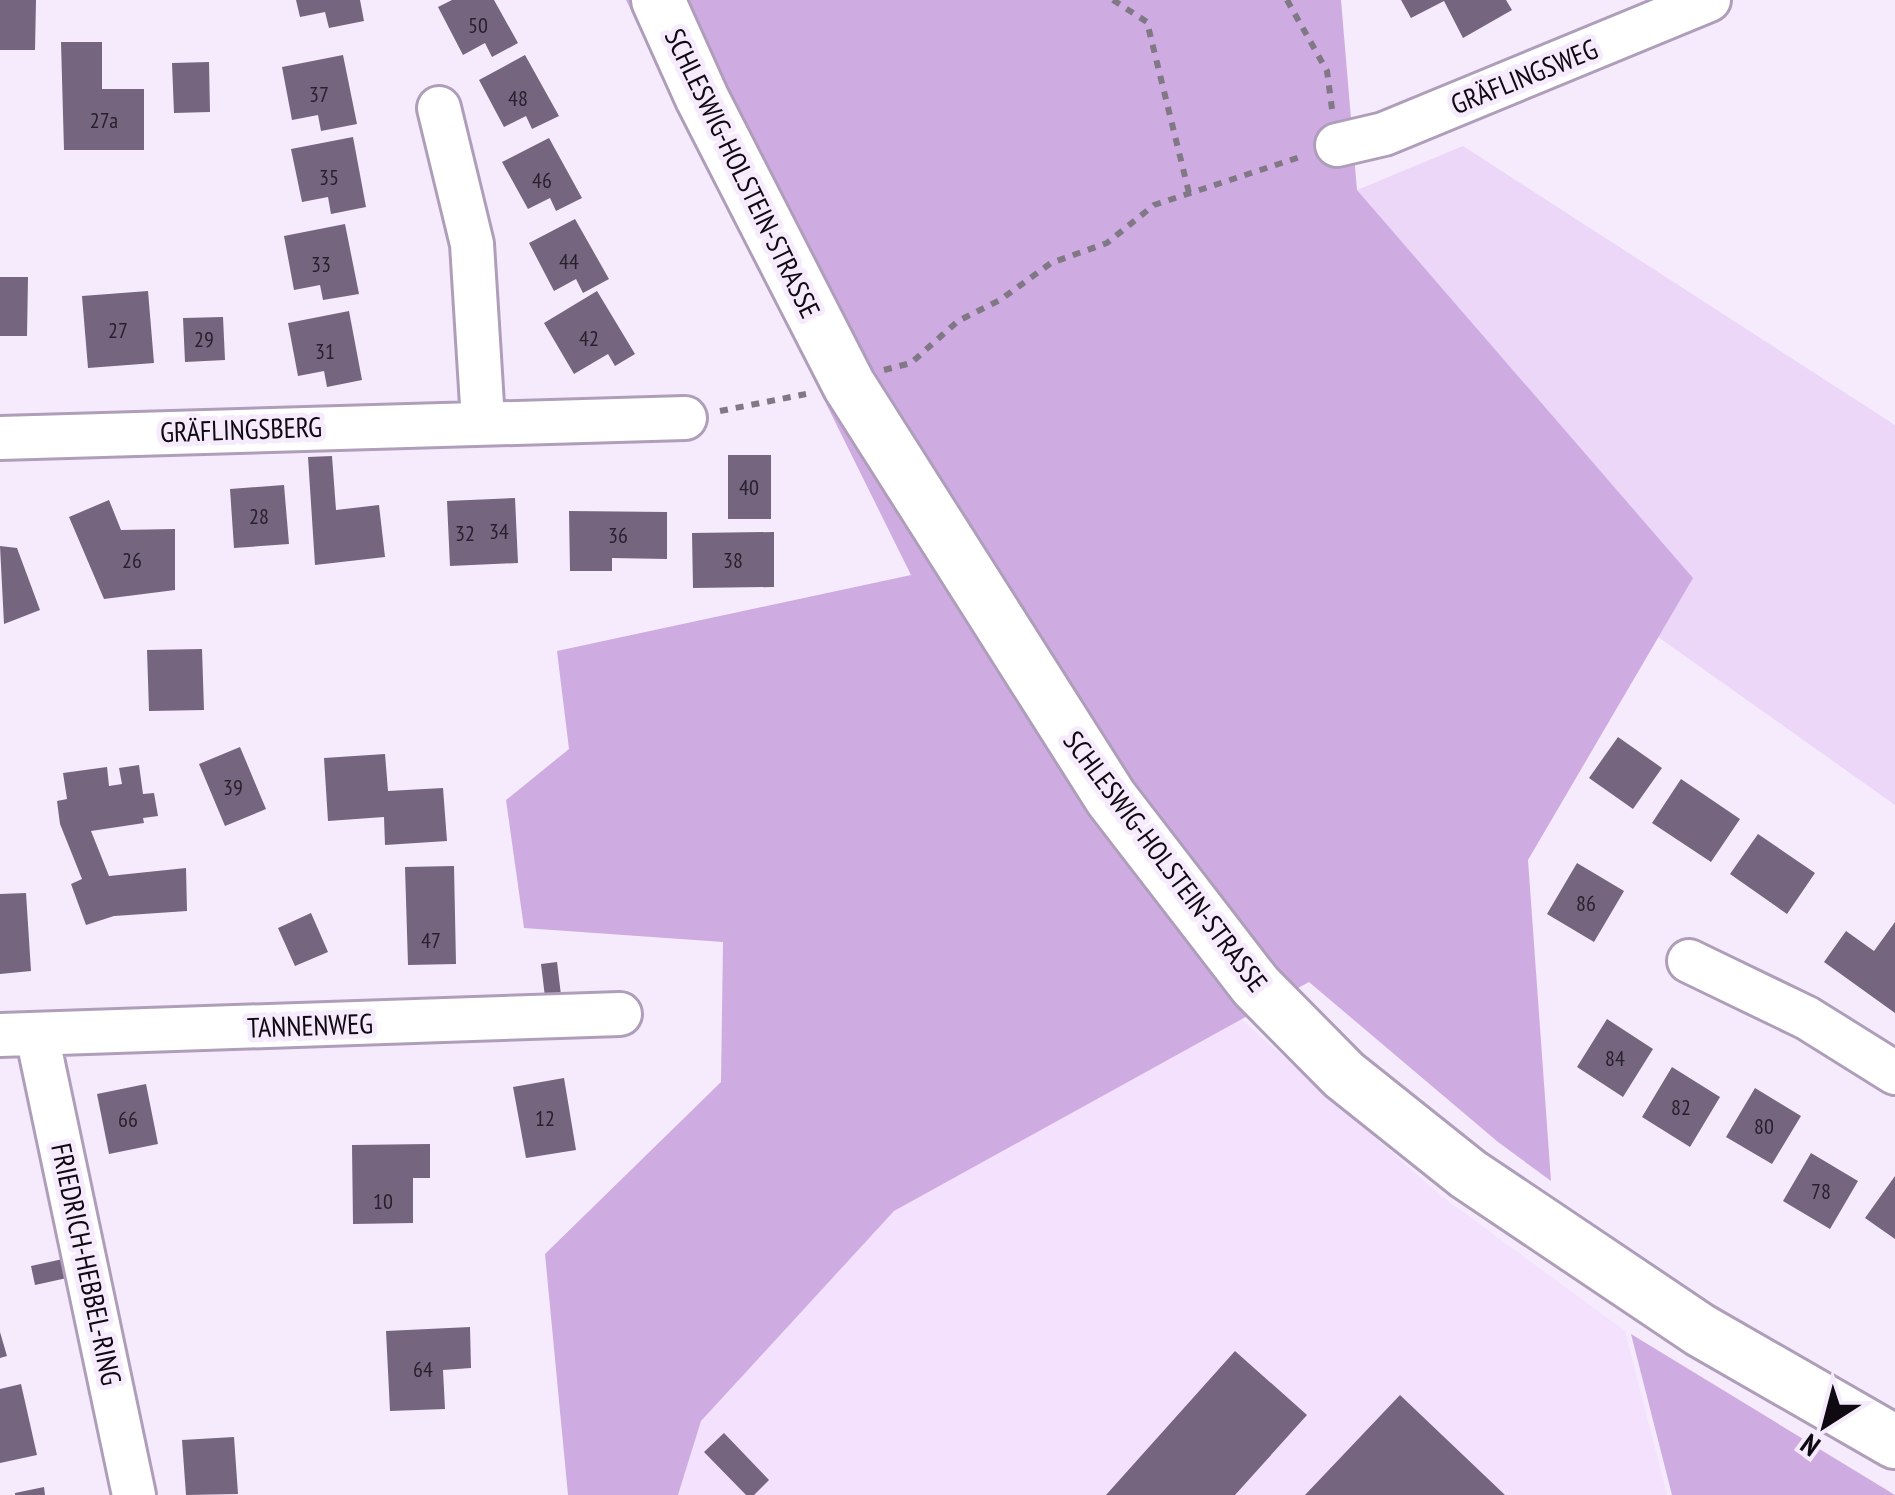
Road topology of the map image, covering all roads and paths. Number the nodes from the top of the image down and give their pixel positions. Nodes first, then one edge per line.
1 (658, 0) edge
2 (1113, 0) edge
3 (1287, 0) edge
4 (1709, 0) edge
5 (439, 108) dead end
6 (1337, 146) junction
7 (1189, 193) junction
8 (868, 387) junction
9 (684, 418) joint
10 (483, 421) junction
11 (0, 438) edge
12 (1690, 961) dead end
13 (620, 1014) dead end
14 (19, 1035) edge
15 (1895, 1073) edge
16 (1895, 1442) edge
17 (134, 1495) edge

1 - 8 main road, SCHLESWIG-HOLSTEIN-STRASSE
2 - 7 path
3 - 6 path
4 - 6 street, GRÄFLINGSWEG
5 - 10 street
6 - 7 path
7 - 8 path
8 - 9 path
8 - 16 main road, SCHLESWIG-HOLSTEIN-STRASSE
9 - 10 street, GRÄFLINGSBERG
10 - 11 street, GRÄFLINGSBERG
12 - 15 street
13 - 14 street, TANNENWEG
14 - 17 street, FRIEDRICH-HEBBEL-RING

